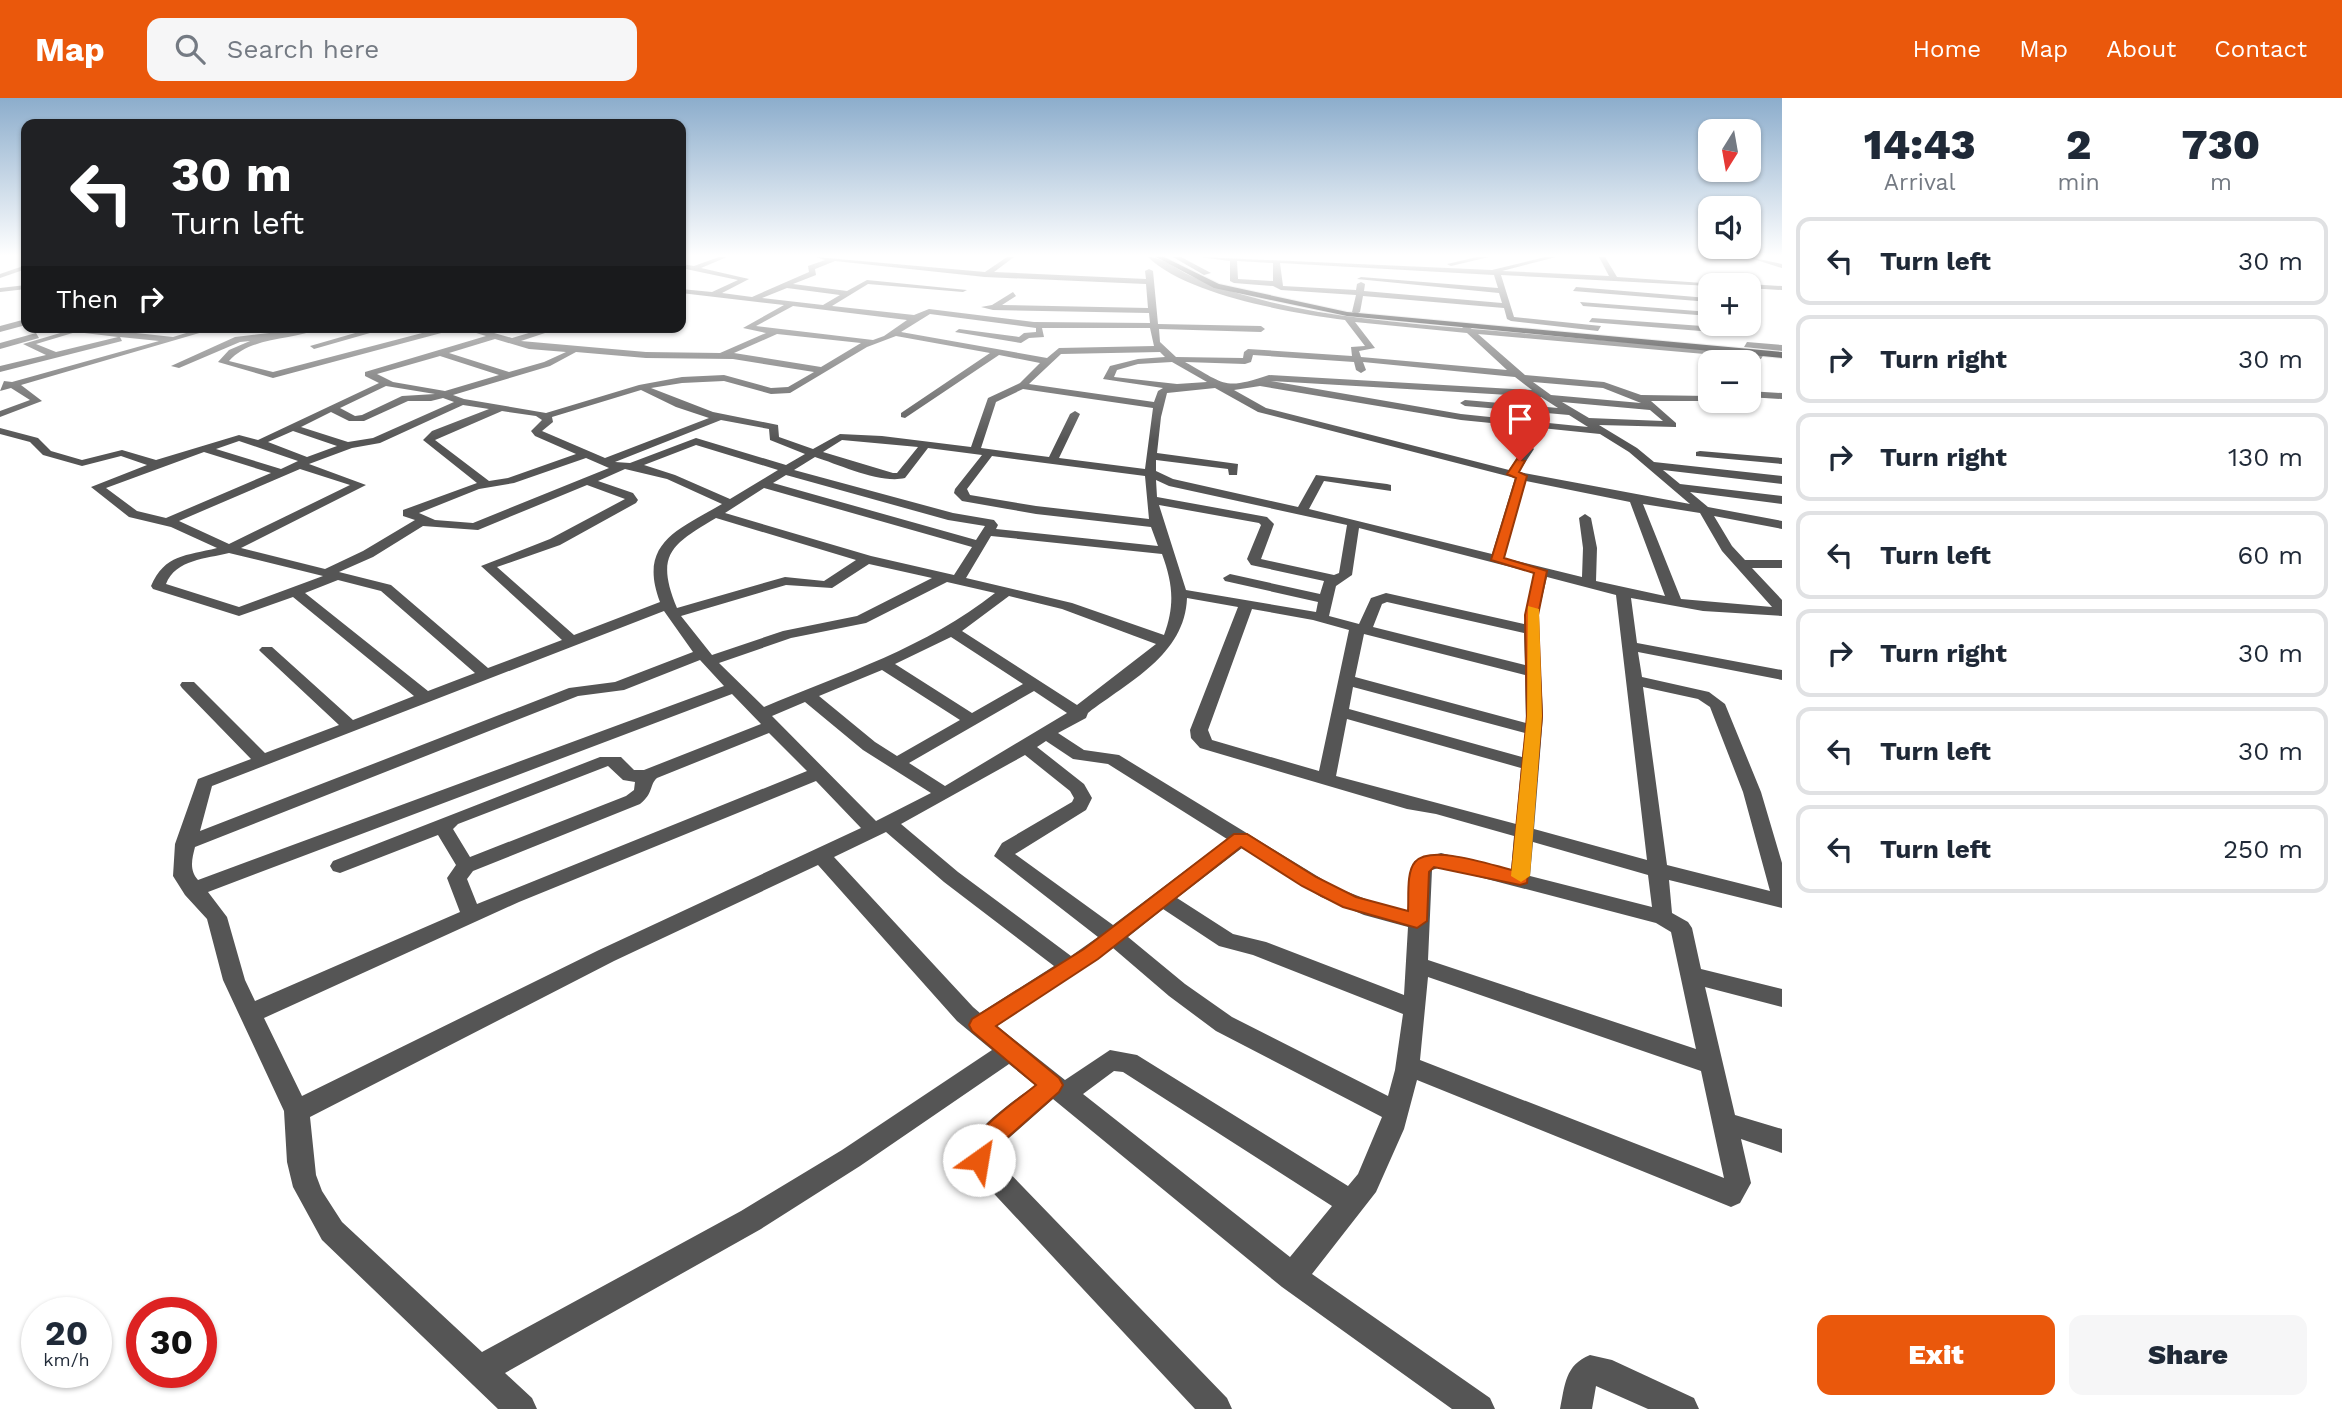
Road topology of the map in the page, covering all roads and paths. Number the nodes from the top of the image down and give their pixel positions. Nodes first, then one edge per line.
1 (765, 318) edge
2 (885, 318) edge
3 (920, 318) edge
4 (984, 318) edge
5 (1153, 318) edge
6 (1348, 318) edge
7 (1361, 318) edge
8 (1385, 318) edge
9 (1409, 318) edge
10 (1460, 318) edge
11 (1508, 318) edge
12 (1593, 318) edge
13 (1633, 318) edge
14 (1663, 318) edge
15 (1508, 322) junction
16 (21, 323) edge
17 (914, 323) junction
18 (1636, 323) junction
19 (1036, 325) junction
20 (1669, 326) junction
21 (1154, 327) junction
22 (1465, 327) junction
23 (1698, 327) edge
24 (0, 329) edge
25 (1261, 329) dead end
26 (1601, 329) junction
27 (947, 330) dead end
28 (778, 331) junction
29 (46, 333) edge
30 (68, 333) edge
31 (111, 333) edge
32 (137, 333) edge
33 (197, 333) edge
34 (242, 333) edge
35 (251, 333) edge
36 (292, 333) edge
37 (364, 333) edge
38 (433, 333) edge
39 (481, 333) edge
40 (539, 333) edge
41 (894, 333) junction
42 (288, 334) junction
43 (0, 335) edge
44 (132, 335) junction
45 (493, 337) junction
46 (264, 338) junction
47 (173, 340) junction
48 (508, 342) junction
49 (872, 342) junction
50 (0, 346) edge
51 (314, 346) junction
52 (576, 348) junction
53 (1161, 349) junction
54 (999, 351) junction
55 (438, 352) junction
56 (1782, 353) edge
57 (55, 355) junction
58 (721, 356) junction
59 (341, 357) junction
60 (1248, 360) junction
61 (1358, 361) junction
62 (1048, 362) junction
63 (1176, 362) junction
64 (176, 366) dead end
65 (1283, 366) dead end
66 (1444, 366) junction
67 (0, 369) edge
68 (1306, 369) dead end
69 (822, 370) junction
70 (508, 375) junction
71 (1520, 376) junction
72 (1312, 380) junction
73 (0, 382) edge
74 (386, 383) junction
75 (1259, 383) junction
76 (1366, 383) junction
77 (12, 385) junction
78 (1024, 385) junction
79 (1181, 386) junction
80 (1217, 386) junction
81 (642, 387) junction
82 (0, 388) edge
83 (1461, 389) junction
84 (1543, 394) junction
85 (443, 395) junction
86 (1761, 395) edge
87 (1782, 396) edge
88 (1639, 398) junction
89 (1698, 399) edge
90 (463, 402) junction
91 (1465, 403) junction
92 (1159, 405) junction
93 (505, 406) junction
94 (1653, 408) junction
95 (330, 409) junction
96 (1572, 412) junction
97 (0, 414) edge
98 (1075, 414) dead end
99 (905, 415) dead end
100 (546, 416) junction
101 (720, 417) junction
102 (1469, 418) junction
103 (1586, 421) junction
104 (292, 427) junction
105 (0, 431) edge
106 (1603, 431) junction
107 (262, 444) junction
108 (926, 444) junction
109 (348, 446) junction
110 (205, 449) junction
111 (1528, 449) dead end
112 (975, 450) junction
113 (990, 452) junction
114 (815, 453) junction
115 (586, 454) junction
116 (1700, 454) dead end
117 (1052, 461) junction
118 (1782, 461) edge
119 (604, 462) junction
120 (163, 463) junction
121 (302, 463) junction
122 (1152, 465) junction
123 (1651, 465) junction
124 (628, 466) junction
125 (786, 470) junction
126 (282, 473) junction
127 (1233, 473) dead end
128 (1517, 475) junction
129 (1782, 480) edge
130 (588, 481) junction
131 (486, 484) junction
132 (763, 484) junction
133 (1678, 486) junction
134 (1387, 488) dead end
135 (1635, 499) junction
136 (1152, 500) junction
137 (1782, 500) edge
138 (730, 503) junction
139 (1704, 510) junction
140 (1302, 511) junction
141 (713, 513) junction
142 (1585, 518) dead end
143 (430, 521) junction
144 (167, 522) junction
145 (1354, 523) junction
146 (1158, 524) junction
147 (1782, 525) edge
148 (988, 532) junction
149 (980, 545) junction
150 (229, 549) junction
151 (1168, 551) junction
152 (867, 559) junction
153 (1497, 560) junction
154 (1742, 564) junction
155 (1782, 564) edge
156 (1541, 571) junction
157 (332, 574) junction
158 (953, 577) junction
159 (1230, 579) dead end
160 (1337, 580) junction
161 (1589, 583) junction
162 (1009, 590) junction
163 (295, 592) junction
164 (1623, 592) junction
165 (1182, 593) junction
166 (1326, 600) junction
167 (1675, 602) junction
168 (1246, 605) junction
169 (1780, 606) edge
170 (669, 609) junction
171 (1319, 618) junction
172 (1361, 629) junction
173 (1531, 630) junction
174 (953, 631) junction
175 (571, 640) junction
176 (1166, 643) junction
177 (1629, 646) junction
178 (267, 650) dead end
179 (706, 657) junction
180 (883, 663) junction
181 (484, 673) junction
182 (1533, 673) junction
183 (1782, 675) edge
184 (1346, 680) junction
185 (1634, 680) junction
186 (1034, 684) junction
187 (188, 685) dead end
188 (735, 687) junction
189 (807, 695) junction
190 (424, 696) junction
191 (1340, 712) junction
192 (1080, 714) junction
193 (767, 720) junction
194 (972, 720) junction
195 (349, 725) junction
196 (1534, 730) junction
197 (1046, 733) junction
198 (1025, 746) junction
199 (261, 759) junction
200 (895, 764) junction
201 (1531, 765) junction
202 (819, 773) junction
203 (647, 776) junction
204 (1326, 780) junction
205 (943, 793) junction
206 (443, 826) junction
207 (882, 827) junction
208 (1525, 832) junction
209 (1241, 838) junction
210 (185, 844) junction
211 (822, 857) junction
212 (340, 866) dead end
213 (466, 866) junction
214 (1657, 870) junction
215 (1520, 878) junction
216 (192, 890) junction
217 (1162, 899) junction
218 (1782, 899) edge
219 (471, 914) junction
220 (1660, 915) junction
221 (1417, 921) junction
222 (1114, 937) junction
223 (1419, 965) junction
224 (1071, 967) junction
225 (1692, 975) junction
226 (1782, 998) edge
227 (1415, 1009) junction
228 (251, 1013) junction
229 (980, 1025) junction
230 (1009, 1051) junction
231 (1407, 1065) junction
232 (1712, 1065) junction
233 (1058, 1090) junction
234 (297, 1111) junction
235 (1396, 1112) junction
236 (1725, 1123) junction
237 (1782, 1140) edge
238 (1352, 1204) junction
239 (1292, 1277) junction
240 (481, 1369) junction
241 (521, 1409) edge
242 (1216, 1409) edge
243 (1479, 1409) edge
244 (1576, 1409) edge
245 (1683, 1409) edge

1 - 28 street
2 - 17 street
3 - 17 street
4 - 19 street
5 - 21 street
6 - 61 street
7 - 22 street
8 - 22 main road
9 - 22 main road
10 - 15 street
11 - 15 street
12 - 26 street
13 - 18 street
14 - 20 street
15 - 26 street
16 - 24 street
17 - 41 street
18 - 20 street
18 - 26 street
19 - 21 street
19 - 27 street
20 - 23 street
21 - 25 street
21 - 53 street
22 - 26 main road
22 - 56 street
22 - 71 street
24 - 43 street
26 - 56 main road
28 - 49 street
28 - 58 street
29 - 50 street
30 - 57 street
31 - 44 street
32 - 44 street
33 - 47 street
34 - 64 street
35 - 46 street
36 - 42 street
37 - 51 street
38 - 59 street
39 - 45 street
40 - 48 street
41 - 49 street
41 - 54 street
42 - 46 street
42 - 51 street
44 - 47 street
44 - 57 street
45 - 48 street
45 - 55 street
46 - 59 street
47 - 77 street
48 - 52 street
49 - 69 street
51 - 59 street
52 - 58 street
52 - 70 street
53 - 62 street
53 - 63 street
54 - 62 street
54 - 99 street
55 - 70 street
55 - 74 street
57 - 67 street
58 - 69 street
58 - 81 street
60 - 61 street
60 - 63 street
60 - 65 street
61 - 66 street
61 - 76 street
62 - 78 street
63 - 79 street
63 - 80 street
66 - 71 street
66 - 83 street
68 - 72 street
69 - 81 street
70 - 85 street
71 - 84 street
71 - 88 street
72 - 75 street
72 - 76 street
73 - 77 street
74 - 85 street
74 - 95 street
75 - 80 street
75 - 102 street
76 - 83 street
77 - 82 street
77 - 97 street
78 - 92 street
78 - 112 street
79 - 80 street
79 - 92 street
80 - 128 street
81 - 100 street
81 - 101 street
83 - 84 street
83 - 91 street
84 - 88 street
84 - 94 street
84 - 96 street
85 - 90 street
85 - 95 street
86 - 87 street
88 - 89 street
88 - 94 street
90 - 93 street
90 - 109 street
91 - 96 street
91 - 102 street
92 - 122 street
93 - 100 street
93 - 131 street
94 - 103 street
95 - 104 street
96 - 103 street
98 - 117 street
100 - 115 street
101 - 114 street
101 - 119 street
102 - 106 street
103 - 106 street
104 - 107 street
104 - 109 street
105 - 120 street
106 - 123 street
107 - 110 street
107 - 121 street
108 - 112 street
108 - 114 street
108 - 114 street
109 - 121 street
110 - 120 street
110 - 126 street
111 - 128 street
112 - 113 street
113 - 117 street
113 - 146 street
114 - 125 street
115 - 119 street
115 - 131 street
116 - 118 street
117 - 122 street
119 - 124 street
120 - 144 street
121 - 126 street
121 - 150 street
122 - 127 street
122 - 136 street
122 - 140 street
123 - 129 street
123 - 133 street
124 - 125 street
124 - 130 street
124 - 138 street
125 - 132 street
125 - 148 street
126 - 144 street
128 - 135 street
128 - 153 street
130 - 143 street
130 - 175 street
131 - 143 street
132 - 138 street
132 - 149 street
133 - 137 street
133 - 139 street
134 - 140 street
135 - 139 street
135 - 167 street
136 - 146 street
136 - 160 street
138 - 141 street
139 - 147 street
139 - 154 street
140 - 145 street
141 - 152 street
141 - 170 street
142 - 161 street
143 - 157 street
144 - 150 street
145 - 153 street
145 - 160 street
146 - 151 street
148 - 149 street
148 - 151 street
149 - 158 street
150 - 157 street
150 - 163 street
151 - 165 street
152 - 158 street
152 - 170 street
153 - 156 street
154 - 155 street
154 - 169 street
156 - 161 street
156 - 173 street
157 - 163 street
157 - 181 street
158 - 162 street
158 - 179 street
159 - 166 street
160 - 166 street
161 - 164 street
162 - 174 street
162 - 176 street
163 - 190 street
164 - 167 street
164 - 177 street
165 - 168 street
165 - 176 street
166 - 171 street
167 - 169 street
168 - 171 street
168 - 204 street
170 - 175 street
170 - 179 street
171 - 172 street
172 - 173 street
172 - 182 street
172 - 184 street
173 - 182 street
174 - 180 street
174 - 186 street
175 - 181 street
176 - 192 street
177 - 183 street
177 - 185 street
178 - 195 street
179 - 188 street
179 - 210 street
180 - 189 street
180 - 194 street
181 - 190 street
182 - 196 street
184 - 191 street
184 - 196 street
185 - 214 street
185 - 218 street
186 - 192 street
186 - 194 street
187 - 199 street
188 - 193 street
188 - 216 street
189 - 193 street
189 - 200 street
190 - 195 street
191 - 201 street
191 - 204 street
192 - 197 street
193 - 202 street
193 - 203 street
194 - 200 street
195 - 199 street
196 - 201 street
197 - 198 street
197 - 209 street
198 - 205 street
198 - 222 street
199 - 210 street
200 - 205 street
201 - 208 street
202 - 207 street
202 - 219 street
203 - 206 street
203 - 213 street
204 - 208 street
205 - 207 street
206 - 212 street
206 - 213 street
207 - 211 street
207 - 224 street
208 - 214 street
208 - 215 street
209 - 217 street
209 - 221 street
210 - 216 street
211 - 229 street
211 - 234 street
213 - 219 street
214 - 218 street
214 - 220 street
215 - 220 street
215 - 221 street
216 - 228 street
217 - 222 street
217 - 227 street
219 - 228 street
220 - 225 street
221 - 223 street
222 - 224 street
222 - 235 street
223 - 227 street
223 - 232 street
224 - 229 street
225 - 226 street
225 - 232 street
227 - 231 street
228 - 234 street
229 - 230 street
230 - 233 street
230 - 240 street
231 - 235 street
231 - 236 street
232 - 236 street
233 - 238 street
233 - 239 street
233 - 242 street
234 - 240 street
235 - 238 street
236 - 237 street
238 - 239 street
239 - 243 street
240 - 241 street
244 - 245 street

